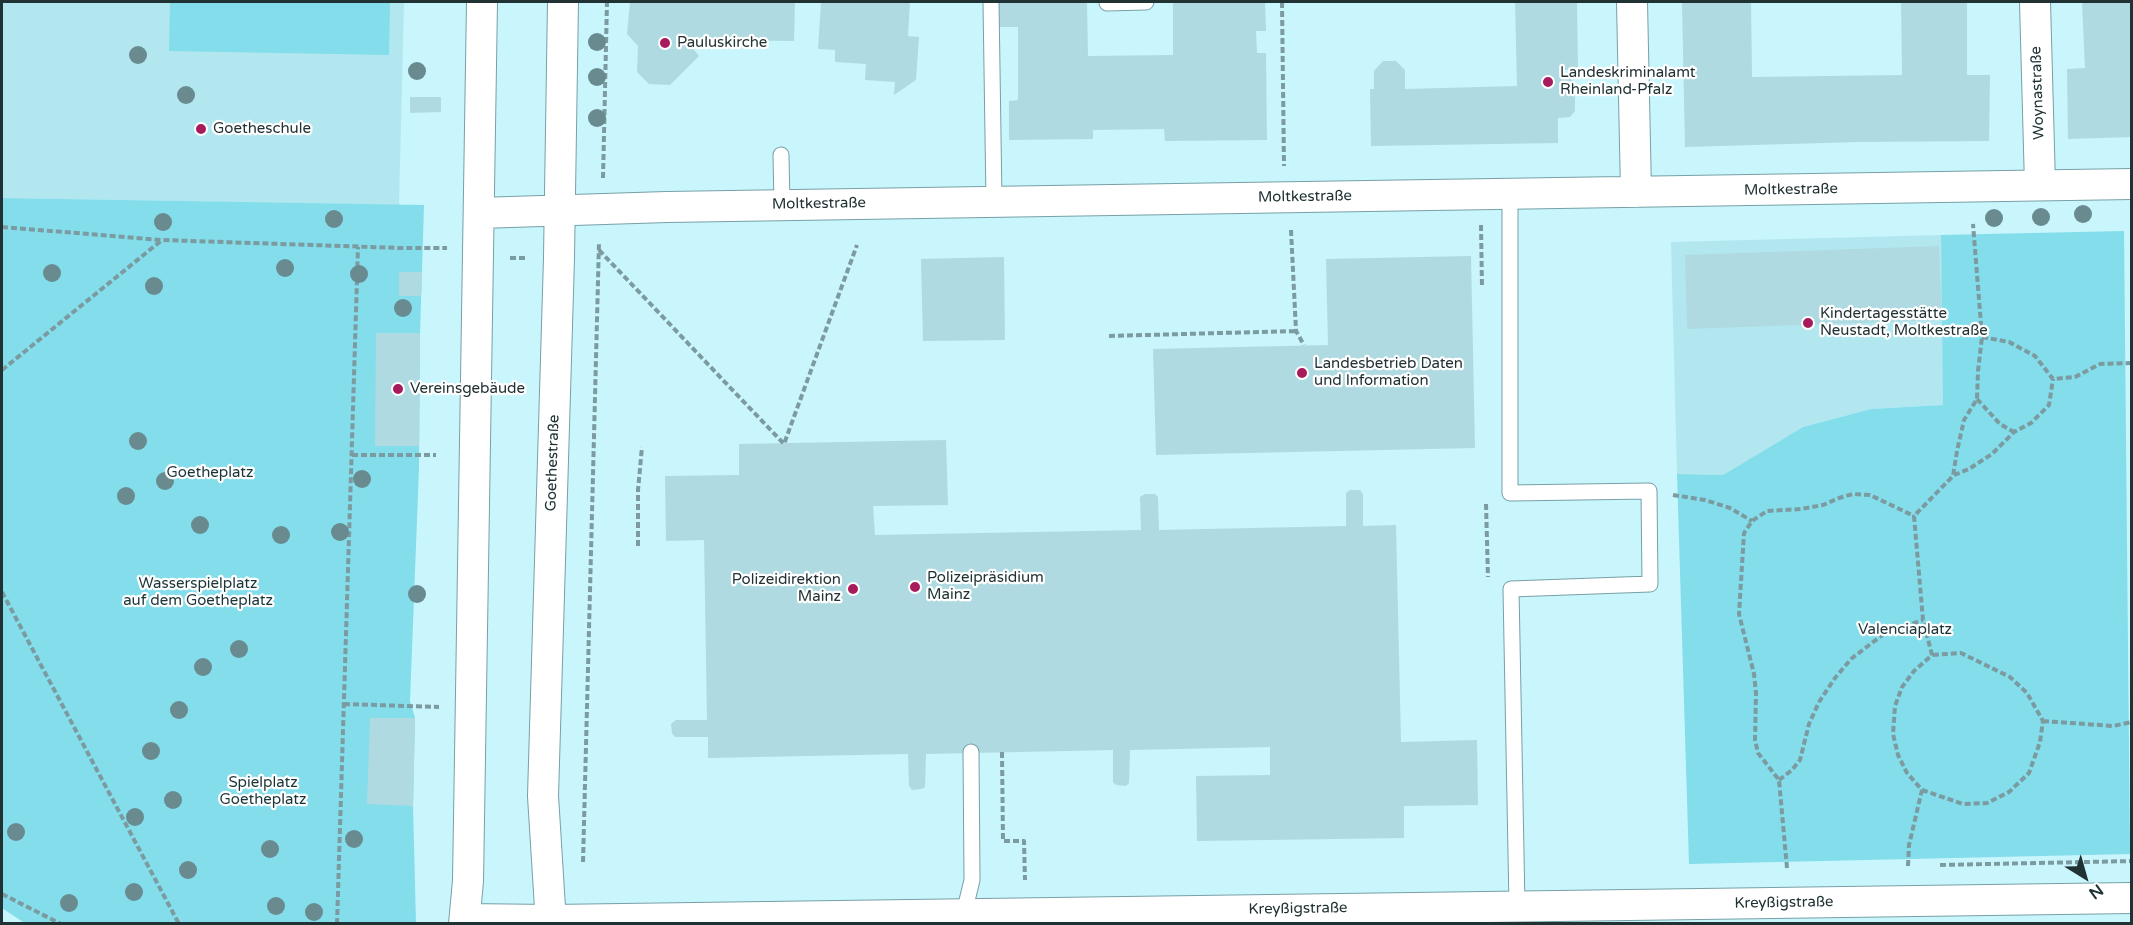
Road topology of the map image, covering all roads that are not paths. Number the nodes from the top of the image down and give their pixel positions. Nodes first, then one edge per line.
1 (482, 2) edge
2 (563, 2) edge
3 (991, 2) edge
4 (1146, 2) edge
5 (1632, 2) edge
6 (2035, 2) edge
7 (1107, 3) dead end
8 (781, 155) dead end
9 (2132, 184) edge
10 (2040, 185) junction
11 (1636, 192) junction
12 (1510, 194) junction
13 (994, 202) junction
14 (782, 205) junction
15 (559, 210) junction
16 (479, 213) junction
17 (971, 752) dead end
18 (2132, 898) edge
19 (1517, 906) junction
20 (1184, 917) edge
21 (964, 918) edge
22 (465, 921) edge
23 (551, 922) edge

1 - 16 street
2 - 15 street, Goethestraße
3 - 13 lane
4 - 7 lane
5 - 11 street
6 - 10 street, Woynastraße
8 - 14 lane
9 - 10 street, Moltkestraße
10 - 11 street, Moltkestraße
11 - 12 street, Moltkestraße
12 - 13 street, Moltkestraße
12 - 19 lane
13 - 14 street, Moltkestraße
14 - 15 street, Moltkestraße
15 - 16 street, Moltkestraße
15 - 23 street, Goethestraße
16 - 22 street
17 - 21 lane
18 - 19 street, Kreyßigstraße
19 - 20 street, Kreyßigstraße
20 - 21 street, Kreyßigstraße
21 - 23 street, Kreyßigstraße
22 - 23 street, Kreyßigstraße

